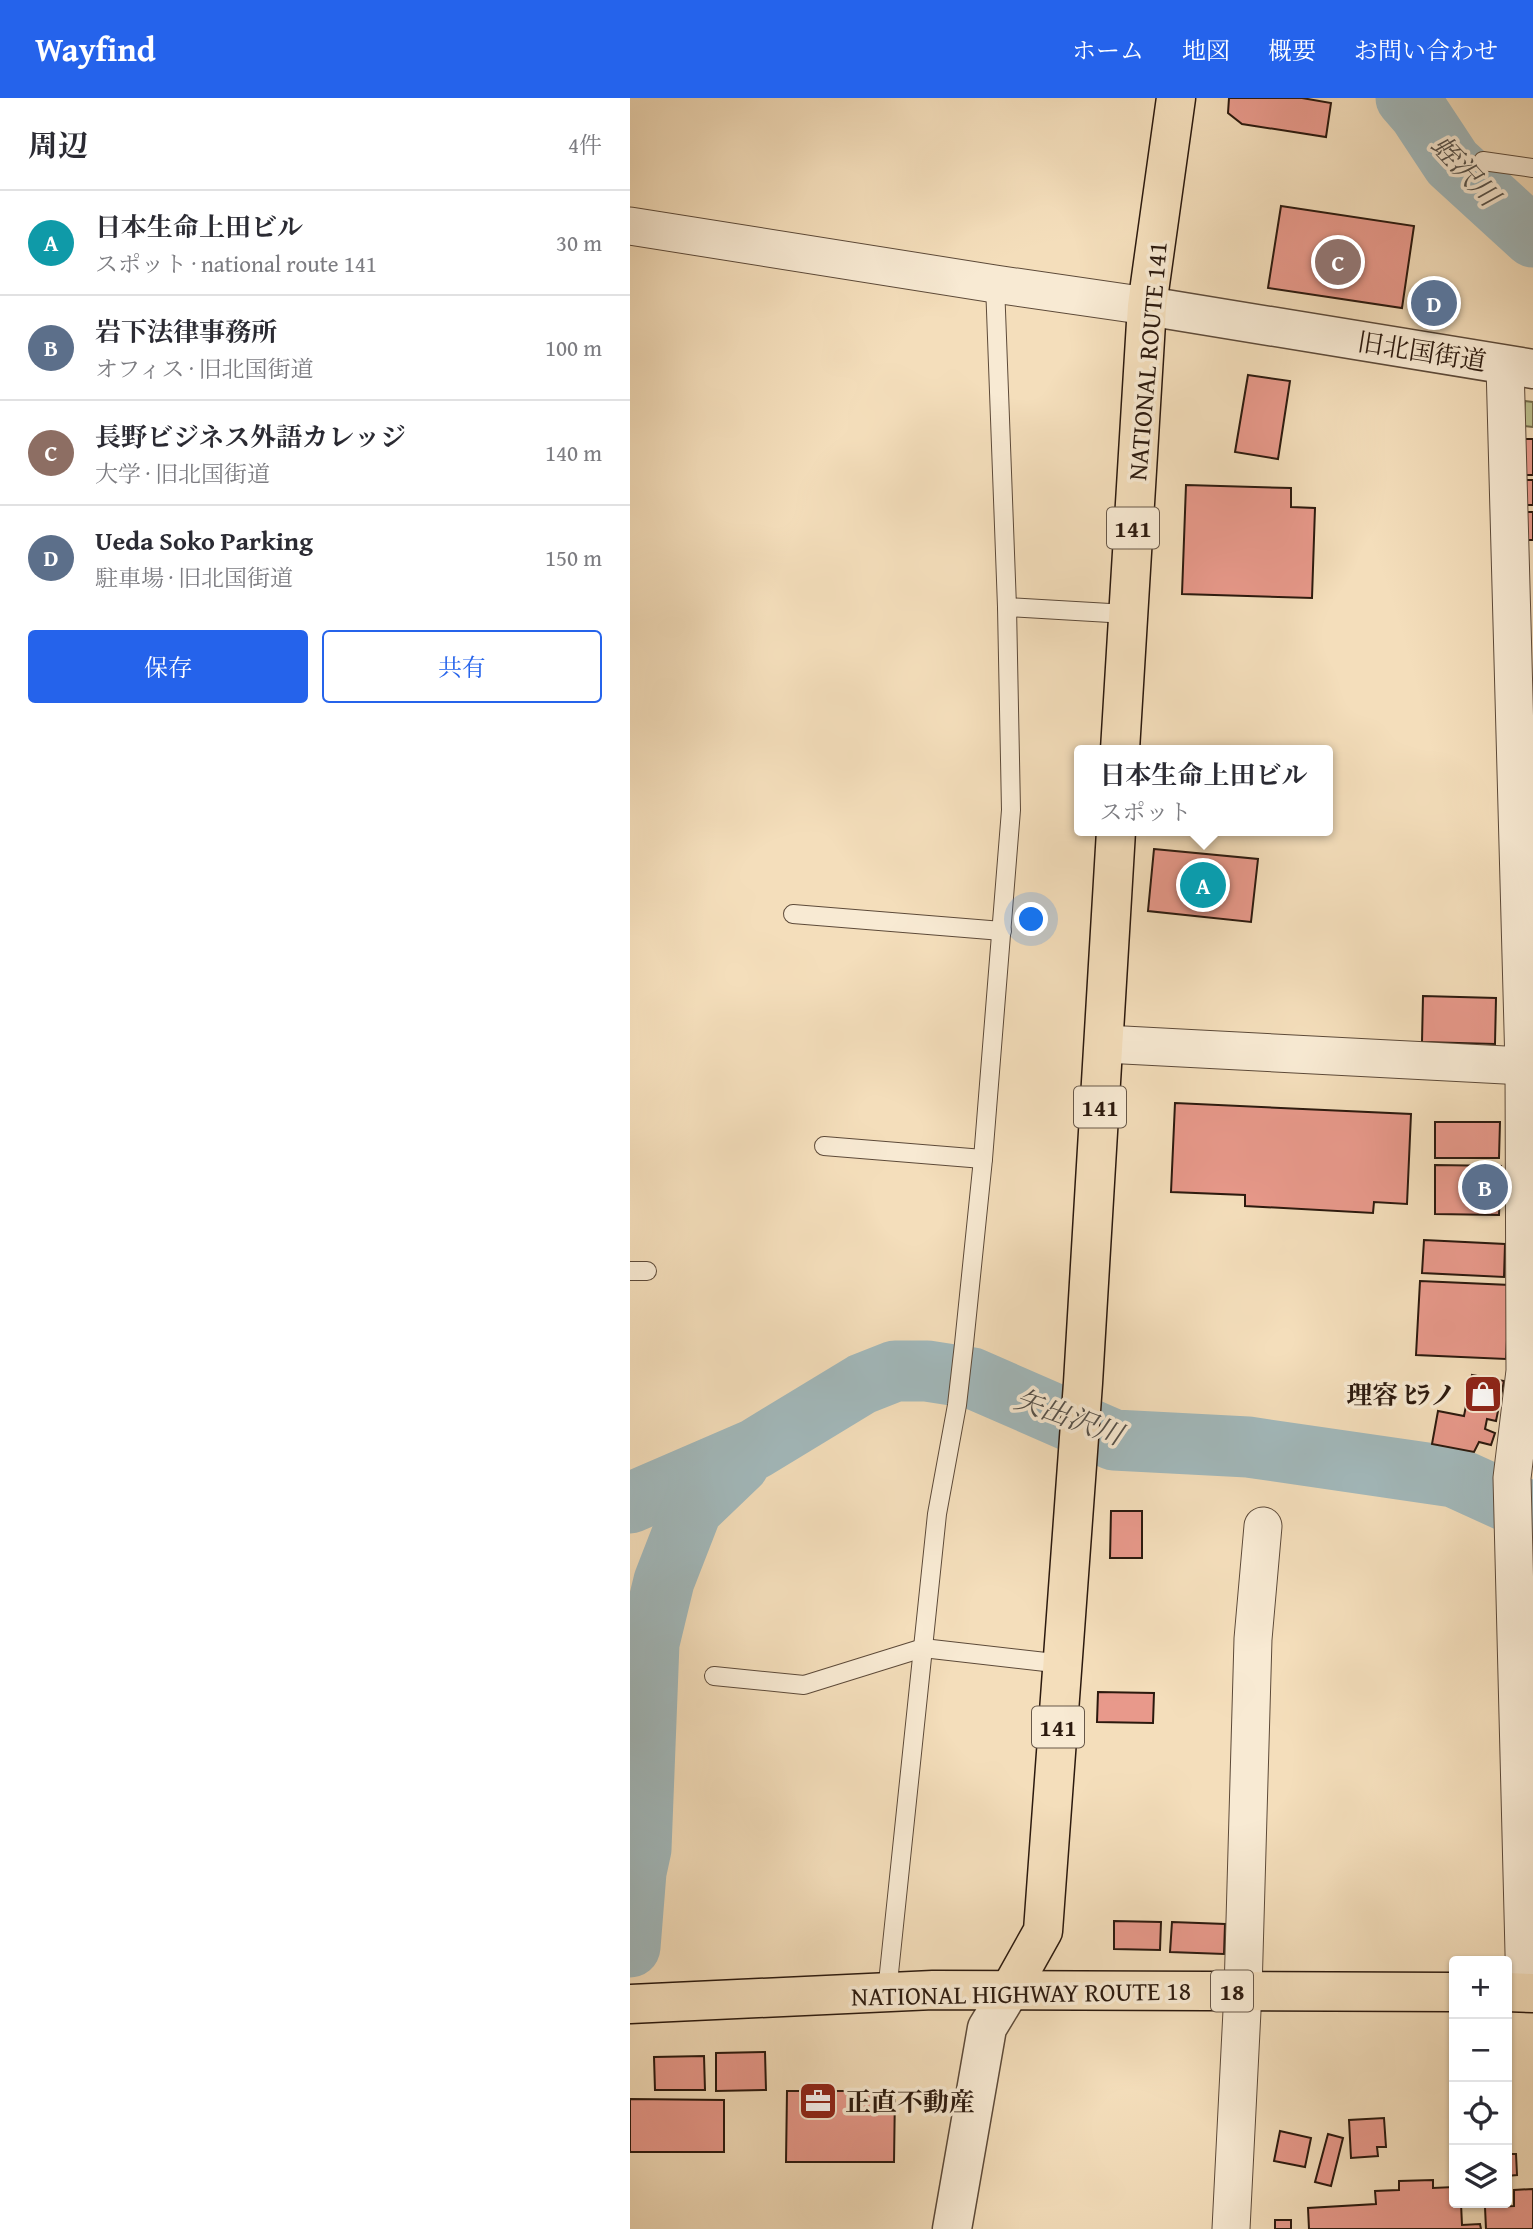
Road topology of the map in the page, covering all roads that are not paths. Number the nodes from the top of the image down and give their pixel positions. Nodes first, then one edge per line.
1 (1176, 98) edge
2 (1483, 161) dead end
3 (1533, 168) edge
4 (630, 226) edge
5 (995, 284) junction
6 (1147, 306) junction
7 (1519, 367) edge
8 (1007, 607) junction
9 (1128, 614) junction
10 (1120, 745) edge
11 (1116, 836) edge
12 (793, 914) dead end
13 (1002, 931) junction
14 (1105, 1044) junction
15 (1524, 1066) junction
16 (824, 1146) dead end
17 (983, 1159) junction
18 (1528, 1389) edge
19 (1263, 1526) dead end
20 (923, 1648) junction
21 (1063, 1664) junction
22 (715, 1676) dead end
23 (1010, 1990) junction
24 (1242, 1991) junction
25 (887, 1992) junction
26 (1449, 1992) edge
27 (1522, 1992) edge
28 (630, 2004) edge
29 (952, 2229) edge
30 (1231, 2229) edge

1 - 6 highway, NATIONAL ROUTE 141 / 141
2 - 3 lane
4 - 5 street
5 - 6 street
5 - 8 lane
6 - 7 street, 旧北国街道
6 - 9 highway, NATIONAL ROUTE 141 / 141
7 - 15 street, 旧北国街道
8 - 9 lane
8 - 13 lane
9 - 10 highway, NATIONAL ROUTE 141 / 141
11 - 14 highway, 141
12 - 13 lane
13 - 17 lane
14 - 15 street
14 - 21 highway, 141
15 - 18 street, 旧北国街道
16 - 17 lane
17 - 20 lane
18 - 27 street, 旧北国街道
19 - 24 street
20 - 21 lane
20 - 22 lane
20 - 25 lane
21 - 23 highway, 141
23 - 24 highway, NATIONAL HIGHWAY ROUTE 18 / 18
23 - 25 highway, NATIONAL HIGHWAY ROUTE 18 / 18
23 - 29 street
24 - 26 highway, NATIONAL HIGHWAY ROUTE 18 / 18
24 - 30 street
25 - 28 highway, NATIONAL HIGHWAY ROUTE 18 / 18

